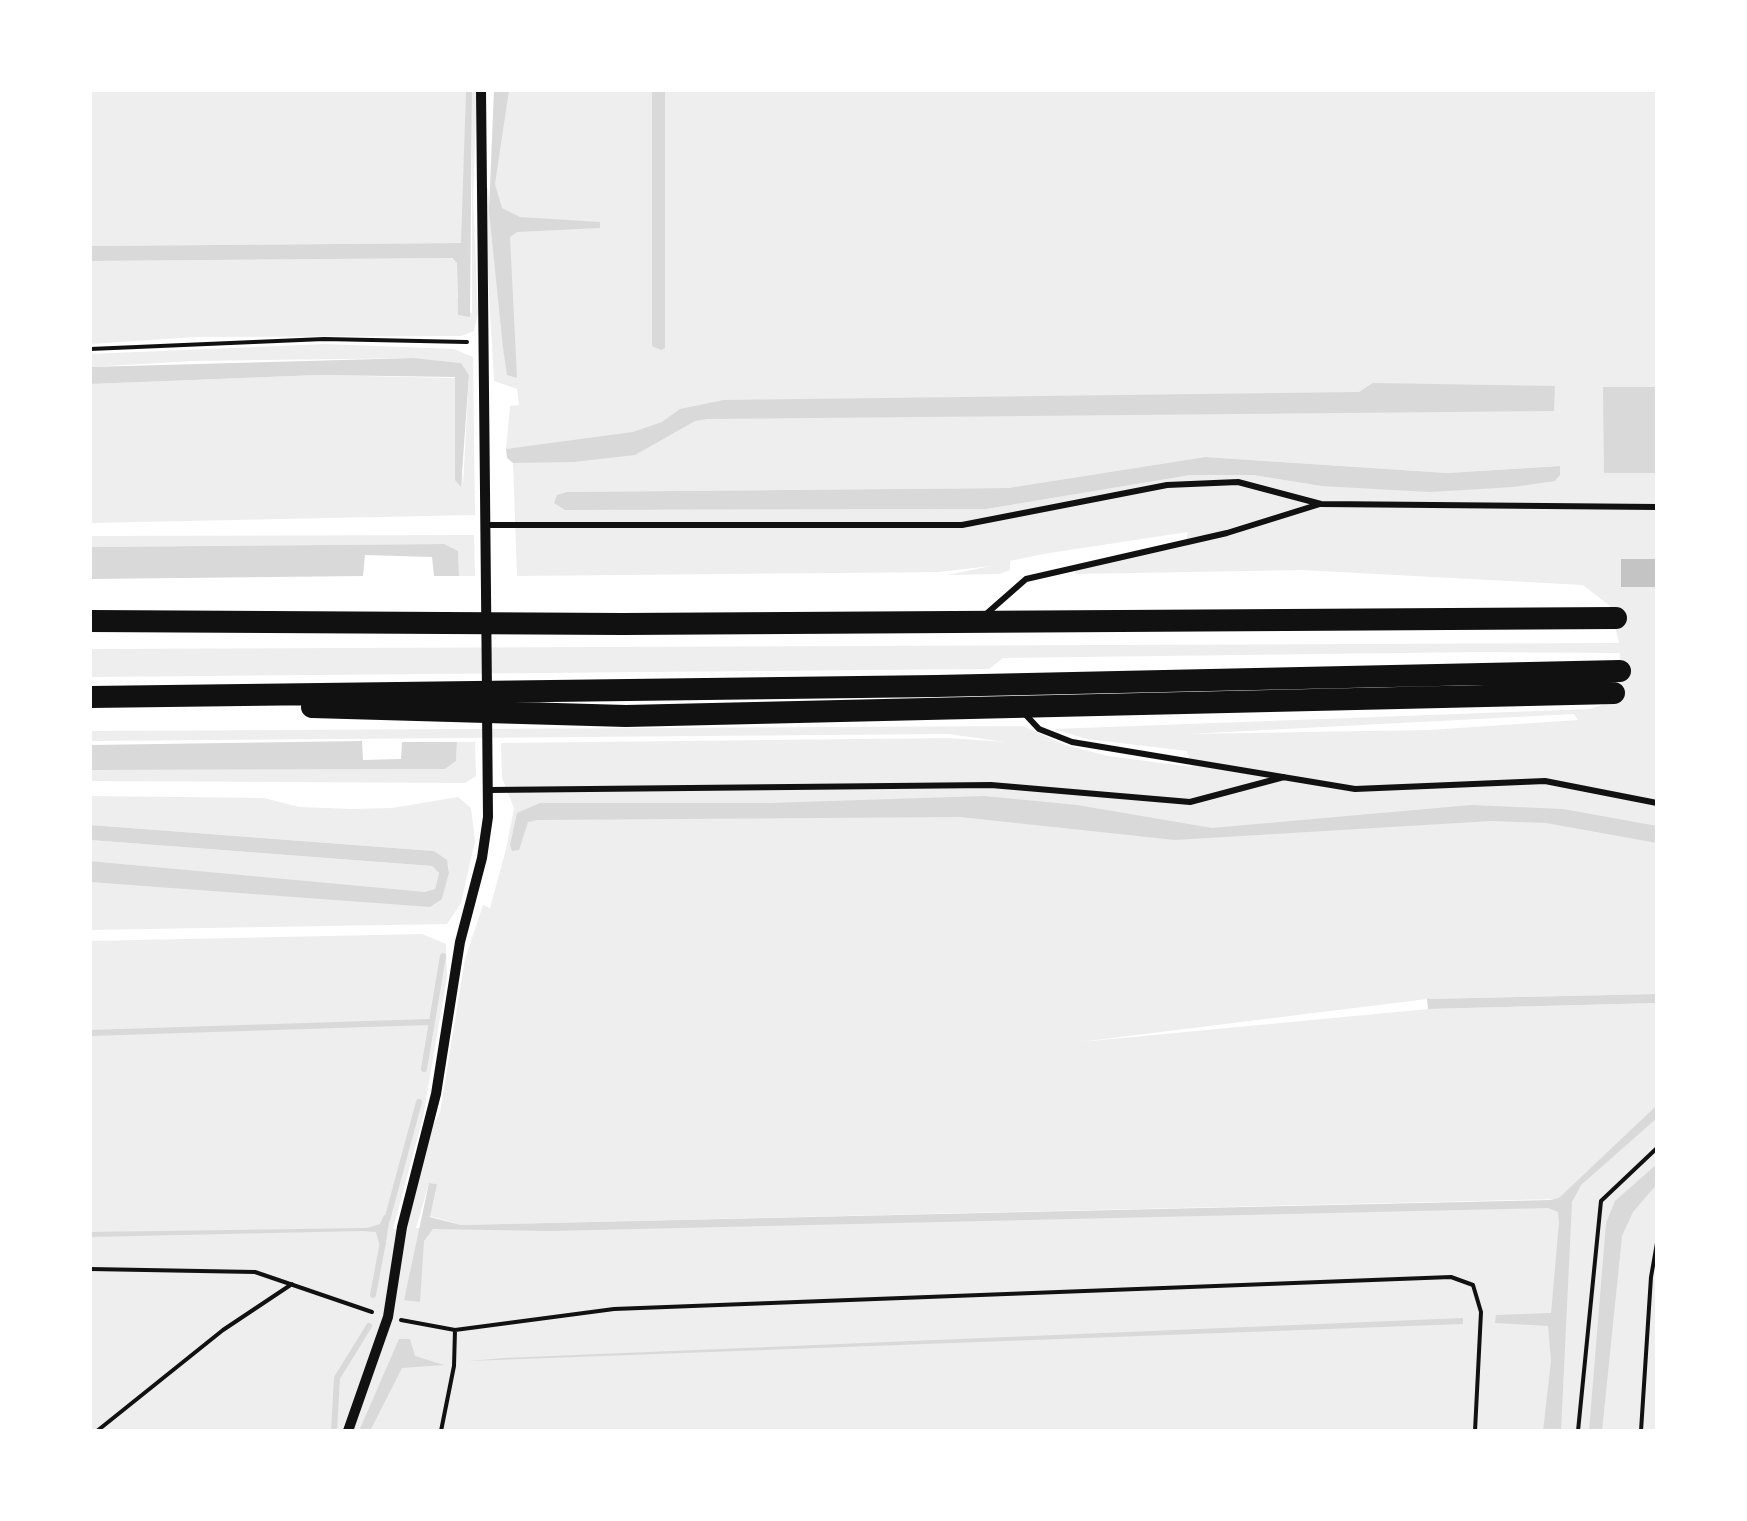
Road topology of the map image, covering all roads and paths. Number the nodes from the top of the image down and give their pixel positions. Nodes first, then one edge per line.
1 (482, 90) edge
2 (486, 342) junction
3 (90, 349) edge
4 (1321, 504) junction
5 (1657, 506) edge
6 (486, 525) junction
7 (1616, 618) dead end
8 (90, 621) edge
9 (979, 621) junction
10 (102, 697) edge
11 (1018, 707) junction
12 (1284, 778) junction
13 (488, 790) junction
14 (1657, 803) edge
15 (1657, 1148) edge
16 (1657, 1243) edge
17 (90, 1269) edge
18 (292, 1284) junction
19 (388, 1317) junction
20 (455, 1330) junction
21 (97, 1431) edge
22 (348, 1431) edge
23 (441, 1431) edge
24 (1475, 1431) edge
25 (1578, 1431) edge
26 (1641, 1431) edge

1 - 2 street
2 - 3 path
2 - 6 street
4 - 5 lane
4 - 6 lane
4 - 9 lane
6 - 13 street
7 - 9 highway
8 - 9 highway
10 - 11 highway
10 - 11 highway
11 - 12 lane
12 - 13 lane
12 - 14 lane
13 - 19 street
15 - 25 path
16 - 26 path
17 - 18 path
18 - 19 path
18 - 21 path
19 - 20 path
19 - 22 street
20 - 23 path
20 - 24 path

